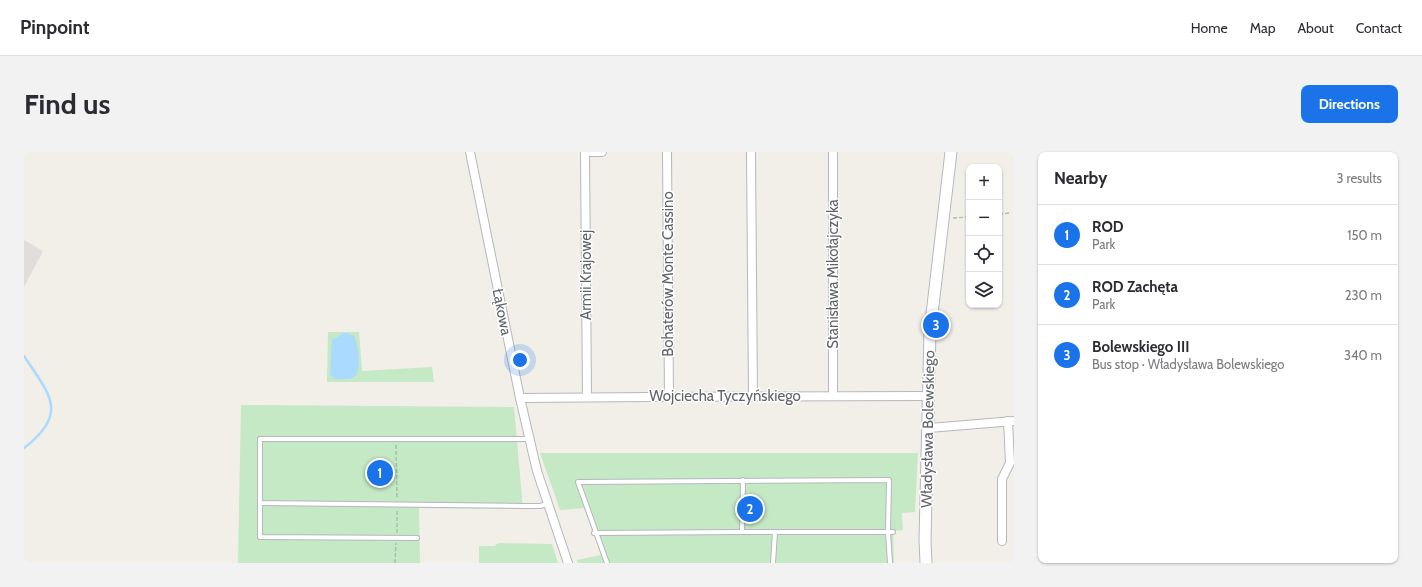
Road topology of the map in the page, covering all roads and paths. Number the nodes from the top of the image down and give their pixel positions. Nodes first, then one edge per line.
1 (470, 152) edge
2 (585, 152) edge
3 (602, 152) edge
4 (667, 152) edge
5 (752, 152) edge
6 (833, 152) edge
7 (951, 152) edge
8 (1010, 213) dead end
9 (1002, 214) edge
10 (966, 216) edge
11 (944, 219) junction
12 (669, 396) junction
13 (753, 396) junction
14 (833, 396) junction
15 (930, 396) junction
16 (587, 397) junction
17 (520, 398) junction
18 (1011, 421) edge
19 (929, 428) junction
20 (529, 439) junction
21 (742, 480) junction
22 (260, 503) junction
23 (547, 504) junction
24 (742, 532) junction
25 (774, 532) junction
26 (891, 532) junction
27 (595, 533) junction
28 (417, 538) dead end
29 (1002, 541) dead end
30 (568, 563) edge
31 (607, 563) edge
32 (774, 563) edge
33 (890, 563) edge
34 (926, 563) edge

1 - 17 street, Łąkowa
2 - 3 street
2 - 16 street, Armii Krajowej
4 - 12 street, Bohaterów Monte Cassino
5 - 13 street
6 - 14 street, Stanisława Mikołajczyka
7 - 11 street, Władysława Bolewskiego
8 - 9 path
10 - 11 path
11 - 15 street, Władysława Bolewskiego
12 - 13 street, Wojciecha Tyczyńskiego
12 - 16 street, Wojciecha Tyczyńskiego
13 - 14 street, Wojciecha Tyczyńskiego
14 - 15 street, Wojciecha Tyczyńskiego
15 - 19 street, Władysława Bolewskiego
16 - 17 street, Wojciecha Tyczyńskiego
17 - 20 street, Łąkowa
18 - 19 street
18 - 29 street
19 - 34 street, Władysława Bolewskiego
20 - 22 lane
20 - 23 street, Łąkowa
21 - 24 lane
21 - 26 lane
21 - 27 lane
22 - 23 lane
22 - 28 lane
23 - 30 street, Łąkowa
24 - 25 lane
24 - 27 lane
25 - 26 lane
25 - 32 lane
26 - 33 lane
27 - 31 lane

